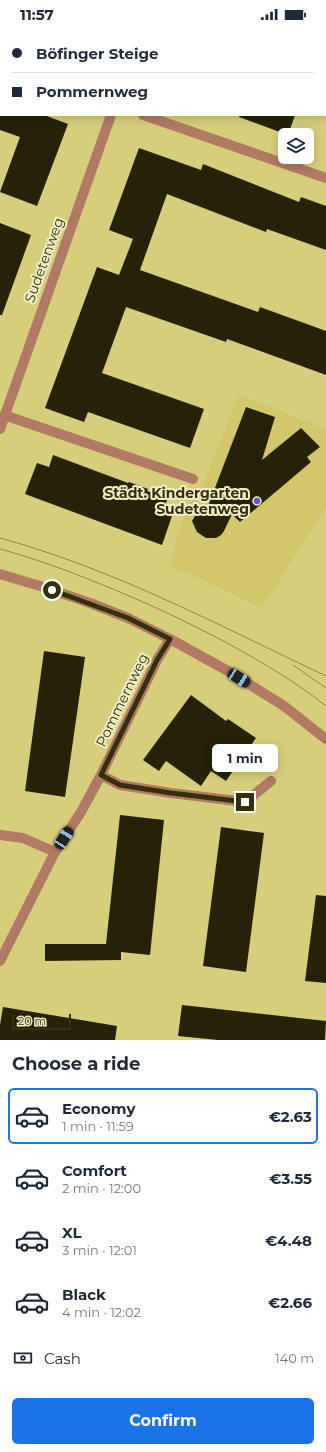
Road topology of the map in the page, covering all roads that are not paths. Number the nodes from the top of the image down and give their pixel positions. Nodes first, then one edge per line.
1 (111, 116) edge
2 (146, 116) edge
3 (326, 178) edge
4 (4, 415) junction
5 (0, 429) edge
6 (193, 478) dead end
7 (0, 574) edge
8 (170, 639) junction
9 (326, 739) edge
10 (101, 775) junction
11 (271, 781) dead end
12 (0, 835) edge
13 (55, 852) junction
14 (0, 961) edge

1 - 4 street, Sudetenweg
2 - 3 street
4 - 5 street, Sudetenweg
4 - 6 street
7 - 8 street
8 - 9 street
8 - 10 street, Pommernweg
10 - 11 street
10 - 13 street, Pommernweg
12 - 13 street
13 - 14 street, Pommernweg

